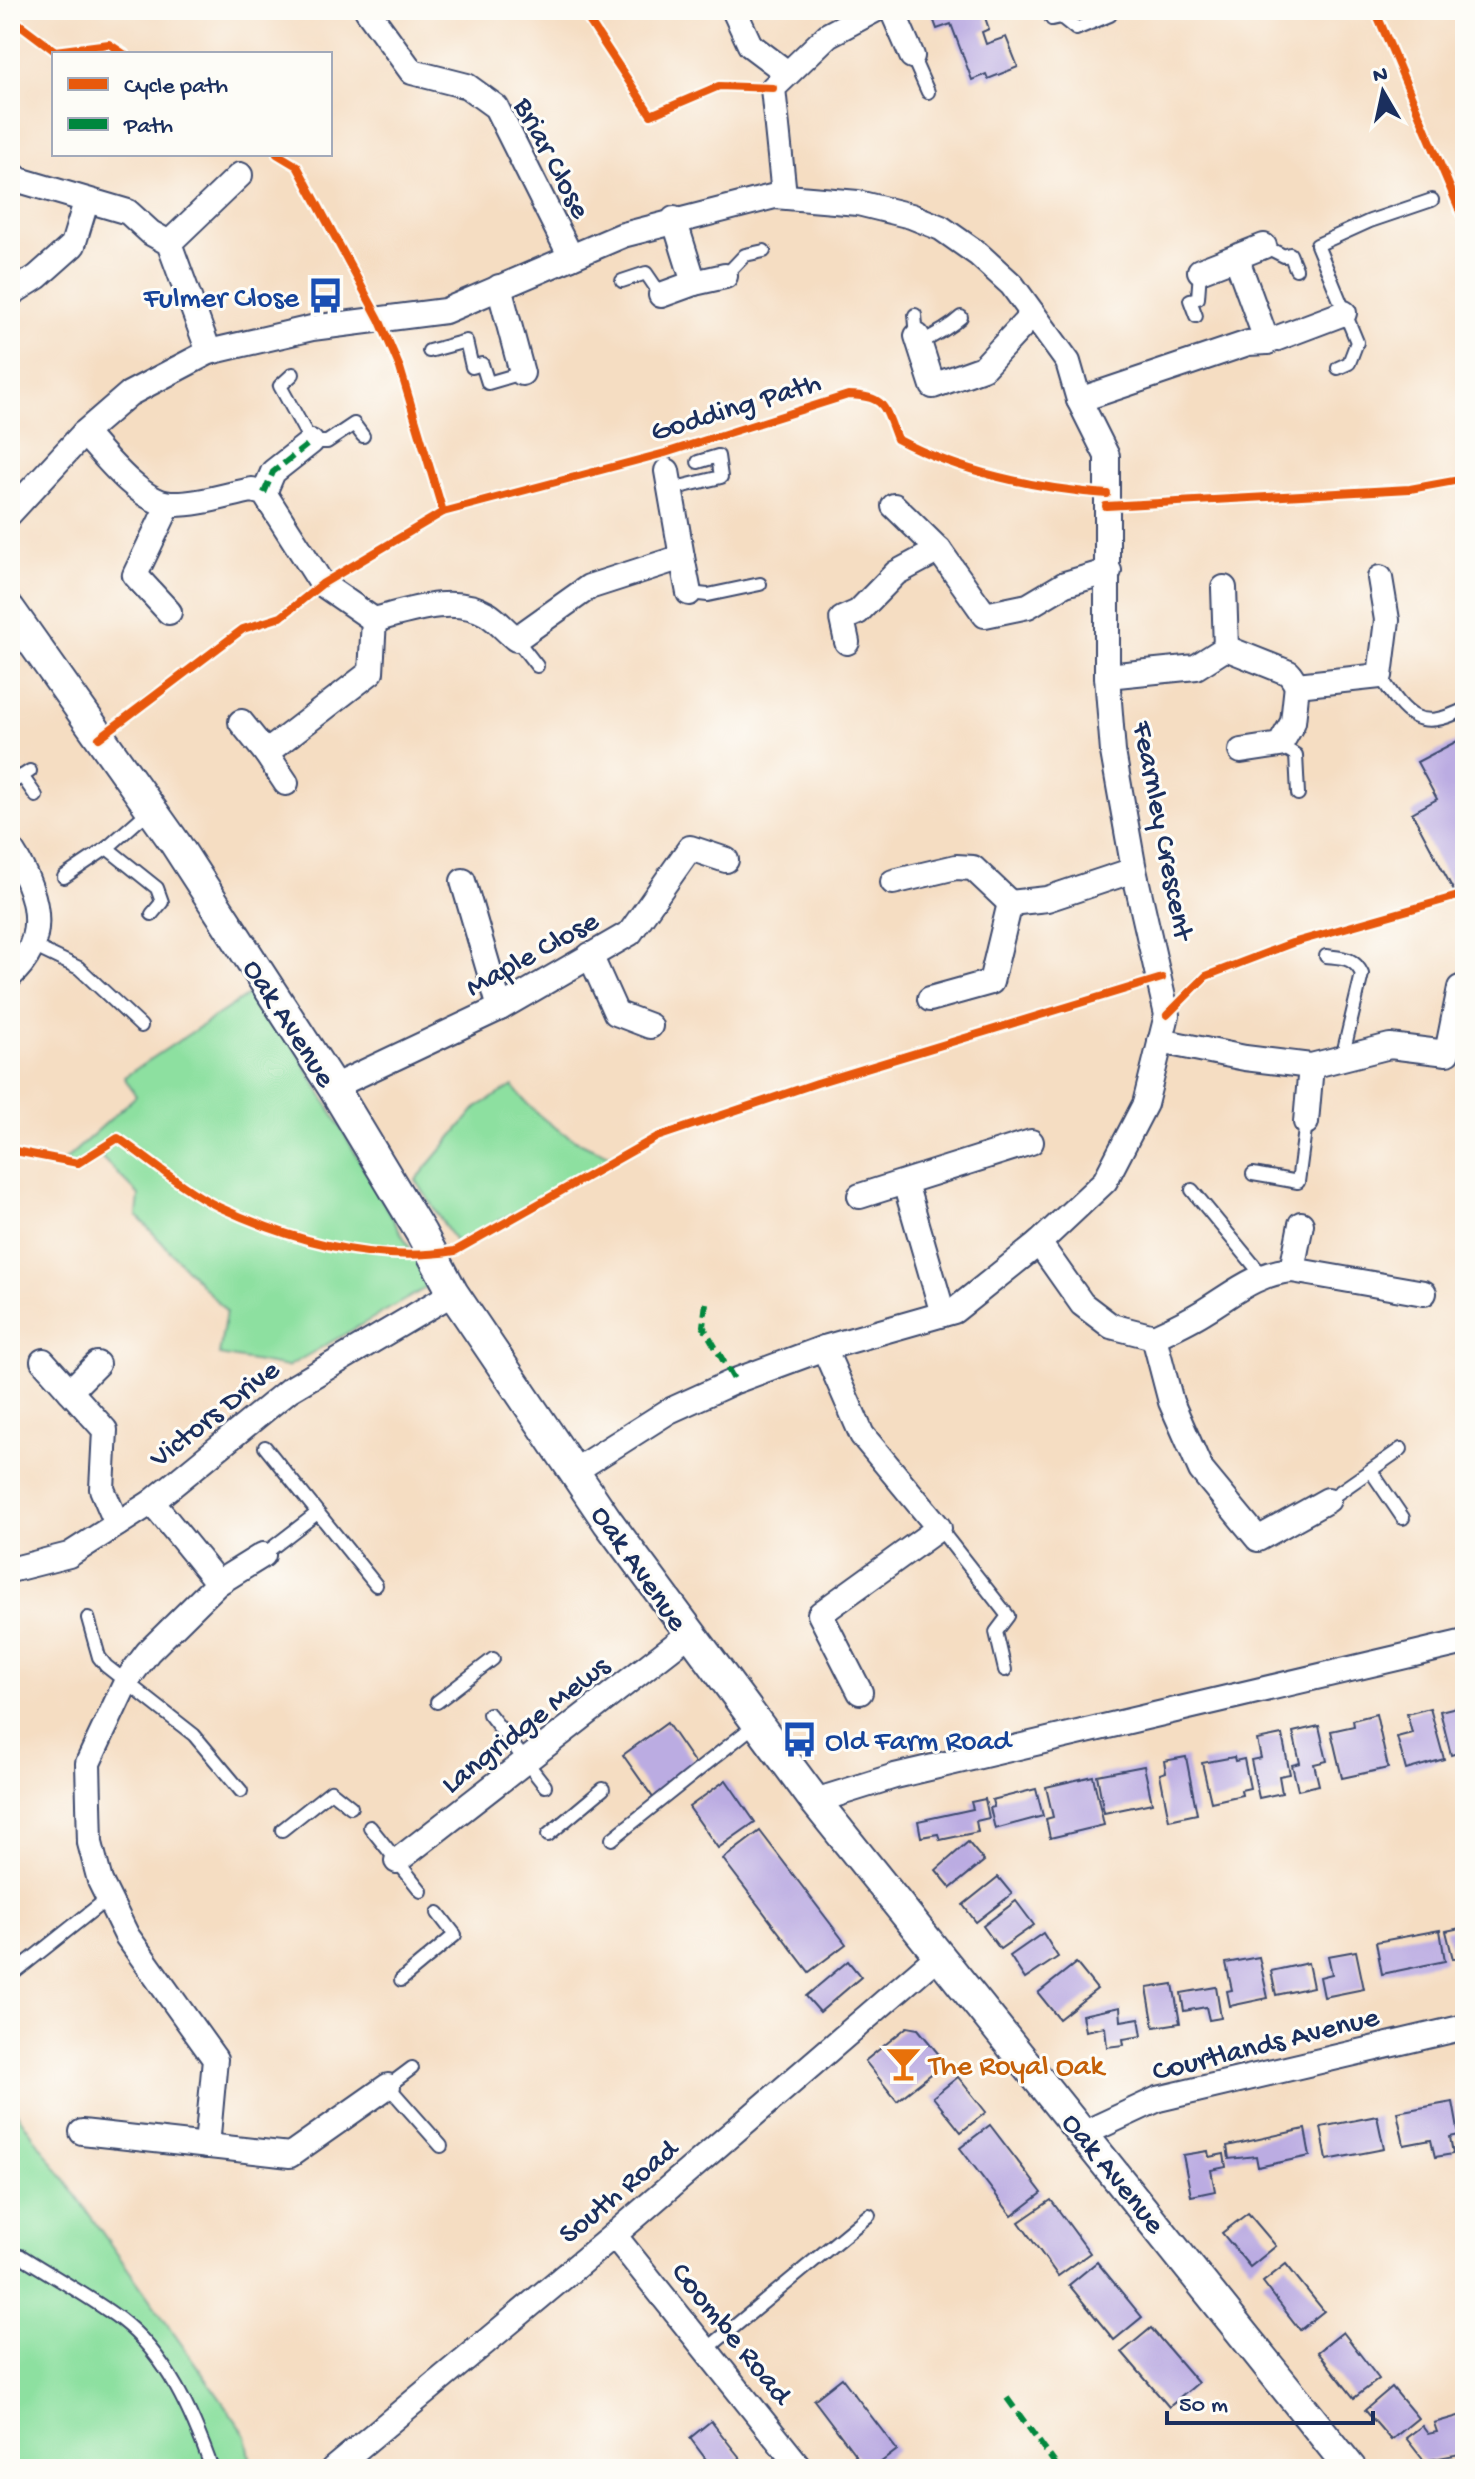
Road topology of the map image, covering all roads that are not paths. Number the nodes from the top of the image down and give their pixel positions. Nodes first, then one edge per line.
1 (367, 10) edge
2 (734, 10) edge
3 (875, 10) edge
4 (892, 10) edge
5 (1048, 10) edge
6 (1125, 10) edge
7 (1109, 13) edge
8 (912, 56) joint
9 (786, 72) junction
10 (928, 92) dead end
11 (10, 172) edge
12 (240, 175) dead end
13 (784, 195) junction
14 (1432, 200) dead end
15 (86, 202) junction
16 (674, 219) junction
17 (169, 243) junction
18 (1264, 246) joint
19 (764, 251) dead end
20 (571, 257) junction
21 (1236, 257) junction
22 (1296, 269) dead end
23 (1200, 271) joint
24 (725, 276) joint
25 (622, 281) dead end
26 (694, 283) junction
27 (499, 287) junction
28 (10, 294) edge
29 (661, 295) joint
30 (1344, 313) junction
31 (1033, 314) junction
32 (1196, 316) dead end
33 (961, 317) dead end
34 (917, 331) joint
35 (1267, 342) junction
36 (429, 351) dead end
37 (209, 352) junction
38 (1338, 368) dead end
39 (522, 373) joint
40 (293, 374) dead end
41 (1079, 400) junction
42 (84, 433) junction
43 (363, 436) dead end
44 (311, 442) junction
45 (698, 462) dead end
46 (669, 480) joint
47 (264, 493) junction
48 (169, 504) junction
49 (894, 506) dead end
50 (10, 513) edge
51 (939, 550) junction
52 (682, 557) junction
53 (1109, 571) junction
54 (1380, 578) dead end
55 (760, 584) dead end
56 (1224, 588) dead end
57 (689, 593) joint
58 (169, 612) dead end
59 (11, 614) edge
60 (374, 620) junction
61 (516, 639) junction
62 (847, 642) dead end
63 (1226, 648) junction
64 (537, 666) dead end
65 (1107, 676) junction
66 (1380, 676) junction
67 (1297, 685) junction
68 (1465, 709) edge
69 (241, 722) dead end
70 (1280, 745) junction
71 (1241, 751) dead end
72 (266, 753) junction
73 (286, 783) dead end
74 (10, 784) edge
75 (1298, 794) dead end
76 (36, 796) dead end
77 (151, 809) junction
78 (10, 848) edge
79 (107, 848) junction
80 (726, 860) dead end
81 (1134, 870) junction
82 (64, 877) dead end
83 (463, 881) dead end
84 (893, 882) dead end
85 (1010, 903) junction
86 (152, 914) dead end
87 (31, 945) junction
88 (590, 955) junction
89 (1326, 956) dead end
90 (10, 976) edge
91 (1460, 988) dead end
92 (930, 999) dead end
93 (500, 1008) junction
94 (141, 1026) dead end
95 (650, 1026) dead end
96 (1160, 1041) junction
97 (1342, 1058) junction
98 (1311, 1066) junction
99 (333, 1087) junction
100 (1306, 1122) joint
101 (1031, 1142) dead end
102 (1253, 1174) dead end
103 (905, 1183) junction
104 (1192, 1190) dead end
105 (860, 1196) dead end
106 (1301, 1224) dead end
107 (1039, 1243) junction
108 (1292, 1270) junction
109 (1262, 1275) junction
110 (453, 1293) junction
111 (1424, 1293) dead end
112 (943, 1314) junction
113 (1154, 1337) junction
114 (824, 1348) junction
115 (43, 1361) dead end
116 (97, 1364) dead end
117 (70, 1391) junction
118 (265, 1447) dead end
119 (1401, 1449) dead end
120 (1371, 1471) junction
121 (573, 1472) junction
122 (1328, 1500) joint
123 (152, 1502) junction
124 (316, 1514) junction
125 (1403, 1518) dead end
126 (117, 1524) junction
127 (939, 1528) junction
128 (263, 1555) joint
129 (10, 1570) edge
130 (218, 1583) junction
131 (376, 1585) dead end
132 (88, 1618) dead end
133 (689, 1634) junction
134 (1452, 1640) edge
135 (493, 1659) dead end
136 (1005, 1670) dead end
137 (127, 1680) junction
138 (860, 1692) dead end
139 (437, 1702) dead end
140 (489, 1714) dead end
141 (756, 1724) junction
142 (527, 1762) junction
143 (545, 1786) dead end
144 (603, 1789) dead end
145 (241, 1791) dead end
146 (815, 1801) junction
147 (351, 1807) dead end
148 (370, 1827) dead end
149 (282, 1830) dead end
150 (548, 1835) dead end
151 (612, 1839) dead end
152 (397, 1861) junction
153 (421, 1891) dead end
154 (108, 1898) junction
155 (438, 1913) dead end
156 (939, 1955) junction
157 (10, 1976) edge
158 (401, 1980) dead end
159 (1465, 2027) edge
160 (412, 2068) dead end
161 (388, 2086) junction
162 (82, 2132) dead end
163 (1085, 2133) junction
164 (207, 2146) junction
165 (441, 2146) dead end
166 (869, 2215) dead end
167 (614, 2235) junction
168 (10, 2254) edge
169 (706, 2350) junction
170 (212, 2469) edge
171 (333, 2469) edge
172 (801, 2469) edge
173 (1351, 2469) edge

1 - 20 street, Briar Close
2 - 9 street
3 - 9 street
4 - 8 street
5 - 7 lane
6 - 7 lane
8 - 10 lane
9 - 13 street
11 - 15 street
12 - 17 street
13 - 16 street, Fearnley Crescent
13 - 31 street, Fearnley Crescent
14 - 30 lane
15 - 17 street
15 - 28 street
16 - 20 street, Fearnley Crescent
16 - 26 street
17 - 37 street
18 - 21 street
18 - 22 lane
19 - 24 lane
20 - 27 street, Fearnley Crescent
21 - 23 street
21 - 35 street
23 - 32 lane
24 - 26 street
25 - 29 lane
26 - 29 street
27 - 37 street, Fearnley Crescent
27 - 39 street
30 - 35 street
30 - 38 lane
31 - 34 street
31 - 41 street, Fearnley Crescent
33 - 34 lane
35 - 41 street
36 - 39 lane
37 - 42 street, Fearnley Crescent
40 - 44 lane
41 - 53 street, Fearnley Crescent
42 - 48 street
42 - 50 street, Fearnley Crescent
43 - 44 lane
44 - 47 street
45 - 46 lane
46 - 52 street
47 - 48 street
47 - 60 street
48 - 58 street
49 - 51 street
51 - 53 street
51 - 62 street
52 - 57 street
52 - 61 street
53 - 65 street, Fearnley Crescent
54 - 66 street
55 - 57 lane
56 - 63 street
59 - 77 street, Oak Avenue
60 - 61 street
60 - 72 street
61 - 64 lane
63 - 65 street
63 - 67 street
65 - 81 street, Fearnley Crescent
66 - 67 street
66 - 68 lane
67 - 70 street
69 - 72 street
70 - 71 street
70 - 75 lane
72 - 73 street
74 - 76 lane
77 - 79 lane
77 - 99 street, Oak Avenue
78 - 87 street
79 - 82 lane
79 - 86 lane
80 - 88 street, Maple Close
81 - 85 street
81 - 96 street, Fearnley Crescent
83 - 93 street
84 - 85 street
85 - 92 street
87 - 90 street
87 - 94 lane
88 - 93 street, Maple Close
88 - 95 street
89 - 97 lane
91 - 97 street
93 - 99 street, Maple Close
96 - 98 street
96 - 107 street, Fearnley Crescent
97 - 98 street
98 - 100 street
99 - 110 street, Oak Avenue
100 - 102 lane
101 - 103 street
103 - 105 street
103 - 112 street
104 - 109 lane
106 - 108 street
107 - 112 street, Fearnley Crescent
107 - 113 street
108 - 109 street
108 - 111 street
109 - 113 street
110 - 121 street, Oak Avenue
110 - 123 street, Victors Drive
112 - 114 street, Fearnley Crescent
113 - 122 street
114 - 121 street, Fearnley Crescent
114 - 127 street
115 - 117 street
116 - 117 street
117 - 126 street
118 - 124 lane
119 - 120 lane
120 - 122 lane
120 - 125 lane
121 - 133 street, Oak Avenue
123 - 126 street, Victors Drive
123 - 130 street
124 - 128 lane
124 - 131 lane
126 - 129 street, Victors Drive
127 - 136 lane
127 - 138 street
128 - 130 street
130 - 137 street
132 - 137 lane
133 - 141 street, Oak Avenue
133 - 142 street, Langridge Mews
134 - 146 street
135 - 139 lane
137 - 145 lane
137 - 154 street
140 - 142 lane
141 - 146 street, Oak Avenue
141 - 151 lane
142 - 143 lane
142 - 152 street, Langridge Mews
144 - 150 lane
146 - 156 street, Oak Avenue
147 - 149 lane
148 - 152 lane
152 - 153 lane
154 - 157 lane
154 - 164 street
155 - 158 lane
156 - 163 street, Oak Avenue
156 - 167 street, South Road
159 - 163 street, Courtlands Avenue
160 - 161 lane
161 - 164 street
161 - 165 lane
162 - 164 street
163 - 173 street, Oak Avenue
166 - 169 lane
167 - 169 street, Coombe Road
167 - 171 street, South Road
168 - 170 lane
169 - 172 street, Coombe Road

